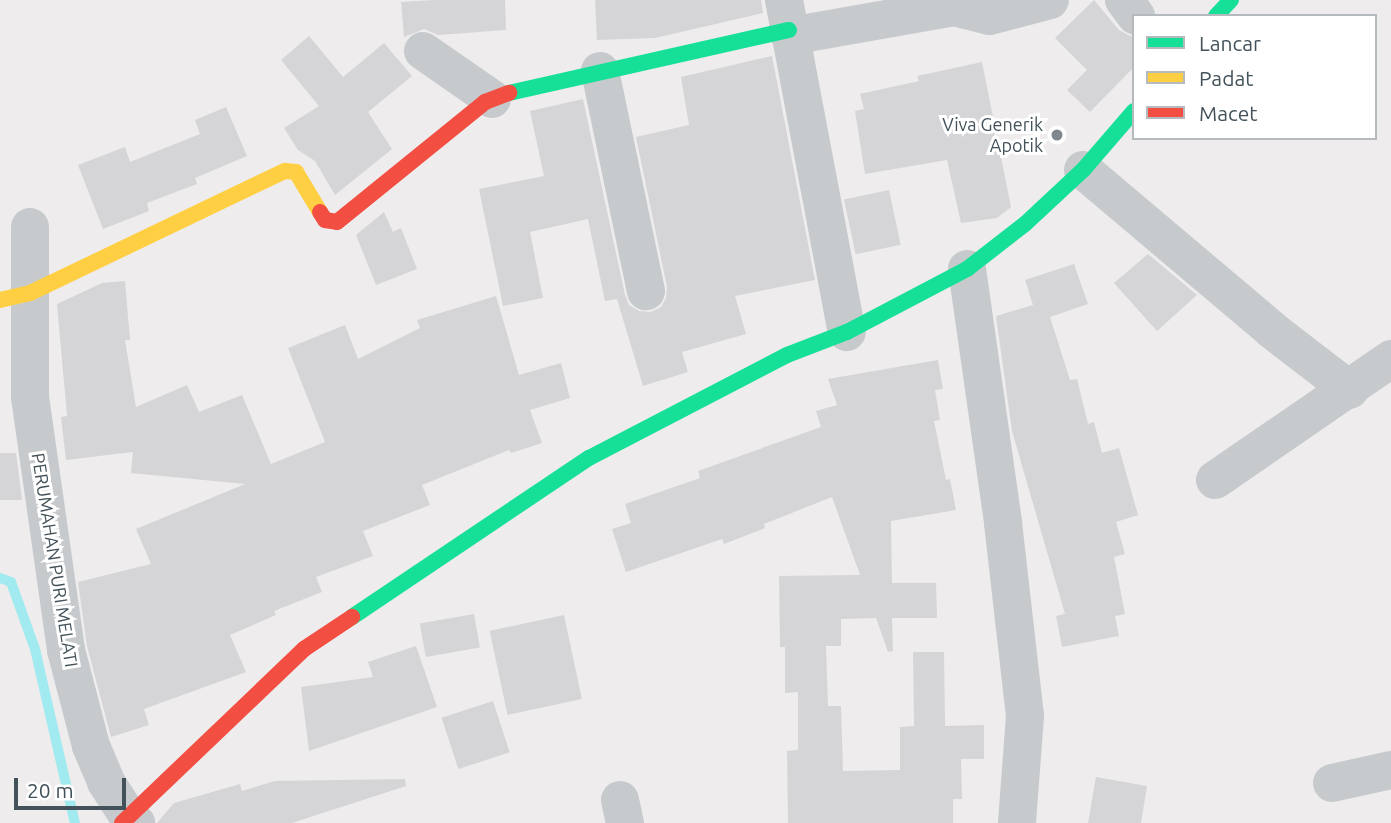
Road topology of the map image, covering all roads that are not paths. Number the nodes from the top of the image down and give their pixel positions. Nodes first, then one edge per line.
1 (1050, 0) edge
2 (1231, 0) edge
3 (1218, 14) edge
4 (788, 22) edge
5 (423, 51) dead end
6 (600, 71) junction
7 (492, 99) junction
8 (1132, 113) edge
9 (1083, 170) junction
10 (30, 227) dead end
11 (967, 269) junction
12 (646, 291) dead end
13 (15, 297) edge
14 (847, 332) junction
15 (1391, 359) edge
16 (1350, 390) junction
17 (1215, 480) dead end
18 (1391, 770) edge
19 (1332, 783) dead end
20 (129, 821) edge
21 (1017, 823) edge

1 - 4 street
2 - 3 street
4 - 6 street
4 - 14 street
5 - 7 street
6 - 7 street
6 - 12 street
7 - 13 street
8 - 9 street
9 - 11 street
9 - 16 street
10 - 13 street, PERUMAHAN PURI MELATI
11 - 14 street
11 - 21 street
13 - 20 street, PERUMAHAN PURI MELATI
14 - 20 street
15 - 16 street
16 - 17 street
18 - 19 street

